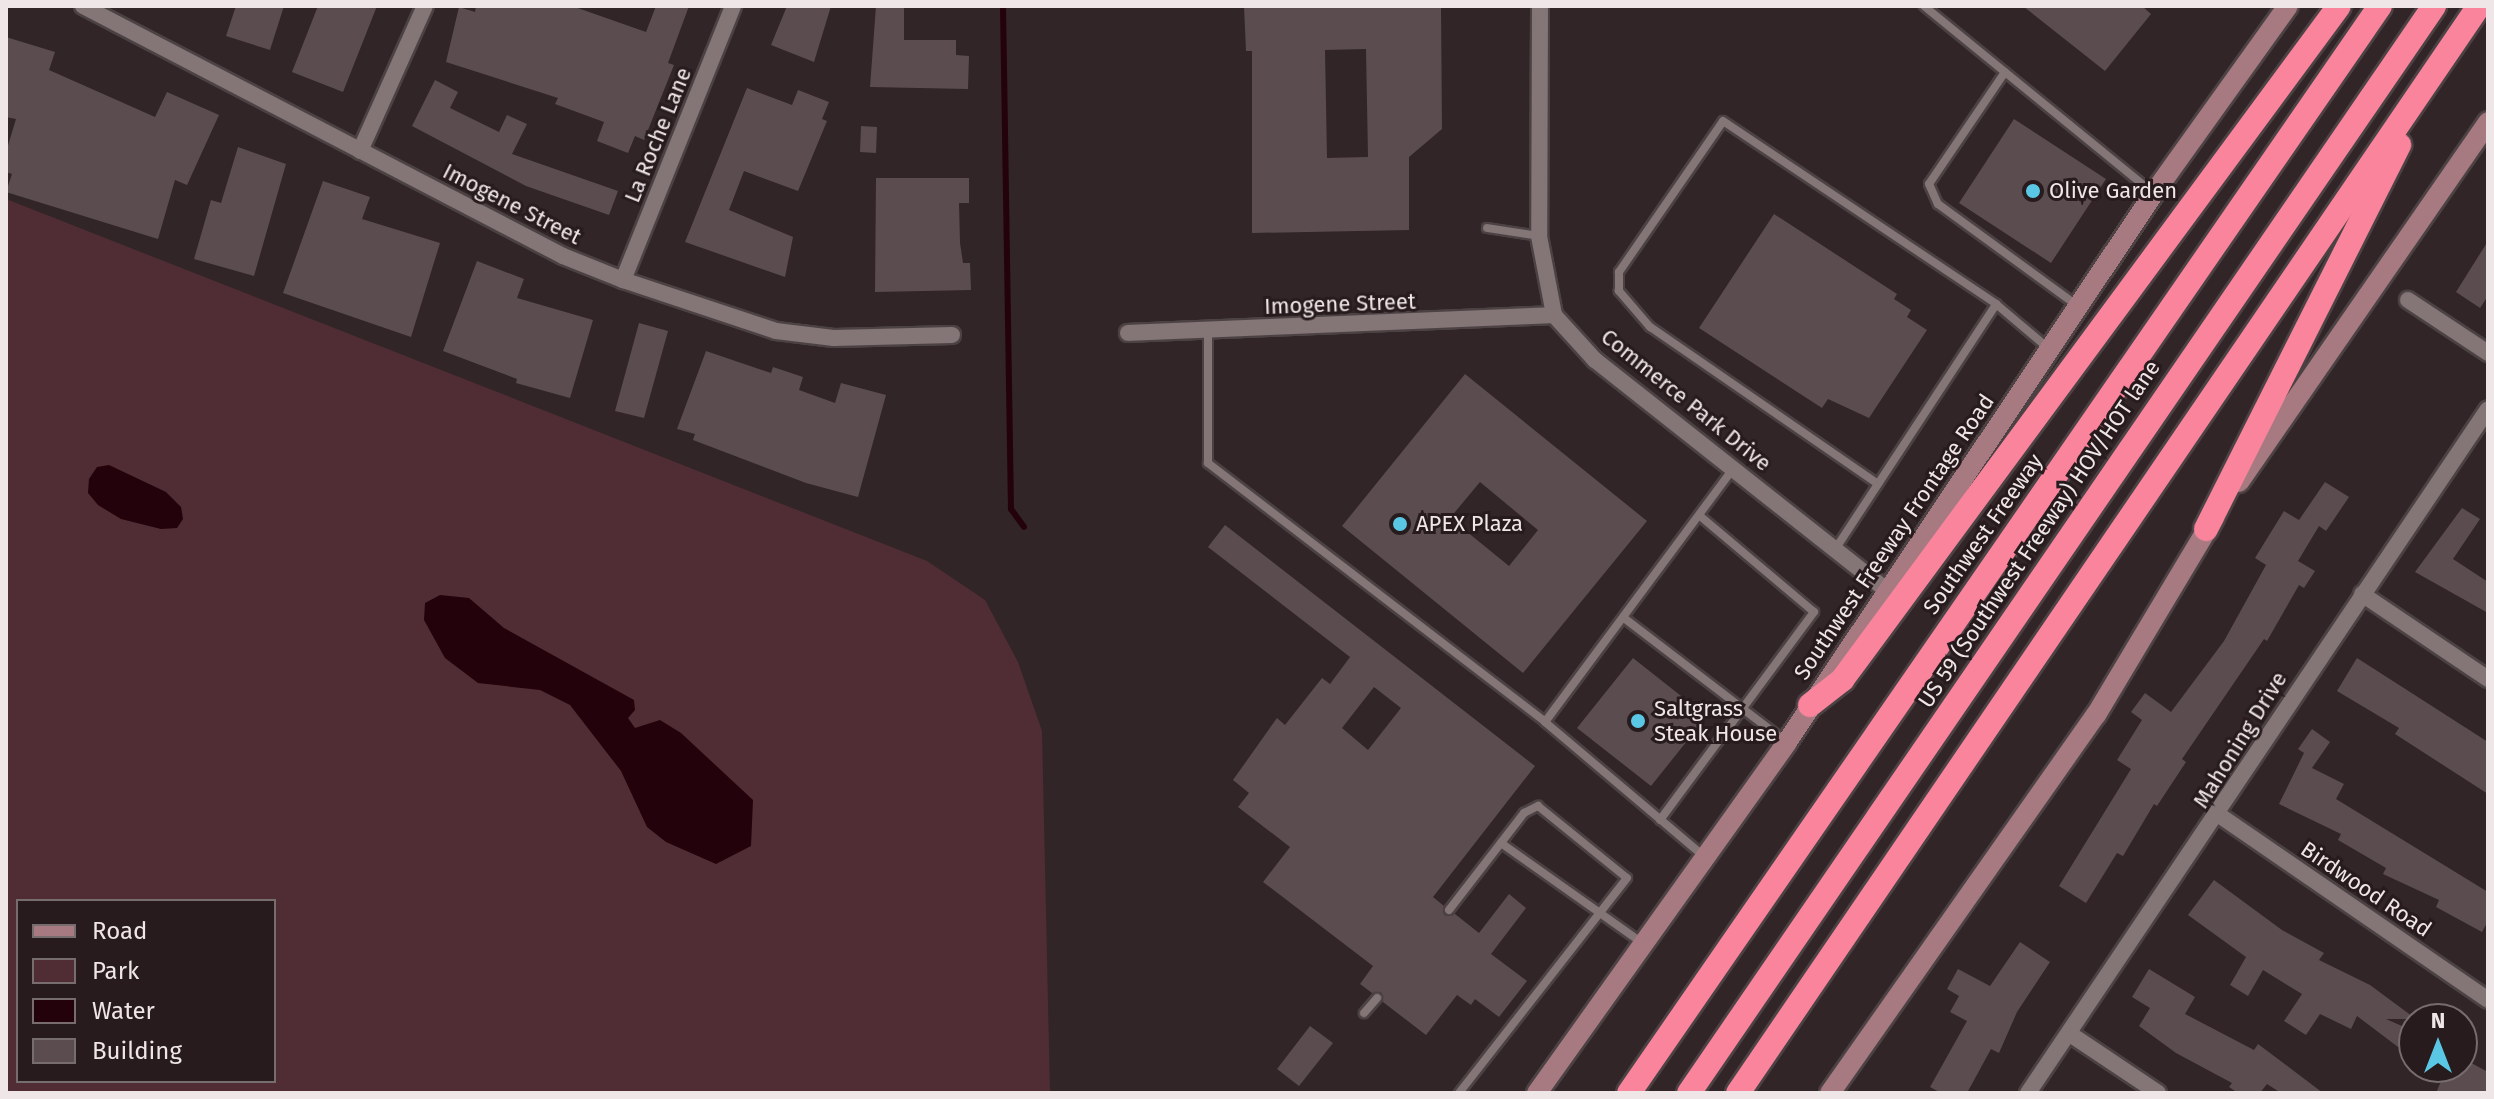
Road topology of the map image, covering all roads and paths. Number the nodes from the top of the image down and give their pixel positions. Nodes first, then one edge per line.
1 (83, 6) edge
2 (425, 6) edge
3 (733, 6) edge
4 (1540, 6) edge
5 (1924, 6) edge
6 (2288, 6) edge
7 (2339, 6) edge
8 (2380, 6) edge
9 (2434, 6) edge
10 (2479, 6) edge
11 (2437, 68) junction
12 (2005, 72) junction
13 (2488, 122) edge
14 (360, 151) junction
15 (2154, 193) junction
16 (1487, 228) dead end
17 (1539, 236) junction
18 (623, 280) junction
19 (2408, 300) dead end
20 (1996, 304) junction
21 (2078, 307) junction
22 (1554, 315) junction
23 (1208, 331) junction
24 (1128, 333) dead end
25 (952, 335) dead end
26 (2050, 349) junction
27 (2488, 353) edge
28 (2488, 409) edge
29 (1734, 467) junction
30 (1878, 484) junction
31 (1700, 516) junction
32 (2206, 529) junction
33 (1836, 548) junction
34 (1886, 590) junction
35 (2362, 594) junction
36 (1624, 618) junction
37 (2488, 679) edge
38 (1810, 705) junction
39 (1739, 710) junction
40 (1545, 722) junction
41 (1787, 742) junction
42 (2219, 815) junction
43 (1660, 820) junction
44 (1501, 843) junction
45 (1706, 858) junction
46 (1449, 910) dead end
47 (1604, 913) junction
48 (1645, 945) junction
49 (1377, 998) dead end
50 (2488, 1000) edge
51 (1364, 1013) dead end
52 (2070, 1034) junction
53 (1459, 1093) edge
54 (1537, 1093) edge
55 (1629, 1093) edge
56 (1689, 1093) edge
57 (1738, 1093) edge
58 (1830, 1093) edge
59 (2028, 1093) edge
60 (2158, 1093) edge

1 - 14 street, Imogene Street
2 - 14 street
3 - 18 street, La Roche Lane
4 - 17 street
5 - 12 lane
6 - 15 main road, Southwest Freeway Frontage Road
7 - 38 highway
8 - 55 highway, Southwest Freeway
9 - 56 highway, US 59 (Southwest Freeway) HOV/HOT lane
10 - 11 highway
11 - 32 highway
11 - 57 highway
12 - 15 lane
12 - 21 lane
13 - 32 main road
14 - 18 street, Imogene Street
15 - 21 main road, Southwest Freeway Frontage Road
16 - 17 lane
17 - 22 street
18 - 25 street, Imogene Street
19 - 27 street
20 - 26 lane
20 - 30 lane
20 - 30 lane
21 - 26 main road, Southwest Freeway Frontage Road
22 - 23 street, Imogene Street
22 - 29 street, Commerce Park Drive
23 - 24 street, Imogene Street
23 - 40 lane
26 - 34 main road, Southwest Freeway Frontage Road
28 - 35 street, Mahoning Drive
29 - 31 lane
29 - 33 street, Commerce Park Drive
30 - 33 lane
31 - 36 lane
31 - 39 lane
32 - 58 main road
33 - 34 street, Commerce Park Drive
34 - 38 main road, Southwest Freeway Frontage Road
35 - 37 street
35 - 42 street, Mahoning Drive
36 - 39 lane
36 - 40 lane
38 - 41 main road, Southwest Freeway Frontage Road
39 - 41 lane
39 - 43 lane
40 - 43 lane
41 - 45 main road, Southwest Freeway Frontage Road
42 - 50 street, Birdwood Road
42 - 52 street, Mahoning Drive
43 - 45 lane
44 - 46 lane
44 - 47 lane
44 - 47 lane
45 - 48 main road, Southwest Freeway Frontage Road
47 - 48 lane
47 - 53 lane
48 - 54 main road, Southwest Freeway Frontage Road
49 - 51 lane
52 - 59 street, Mahoning Drive
52 - 60 street

